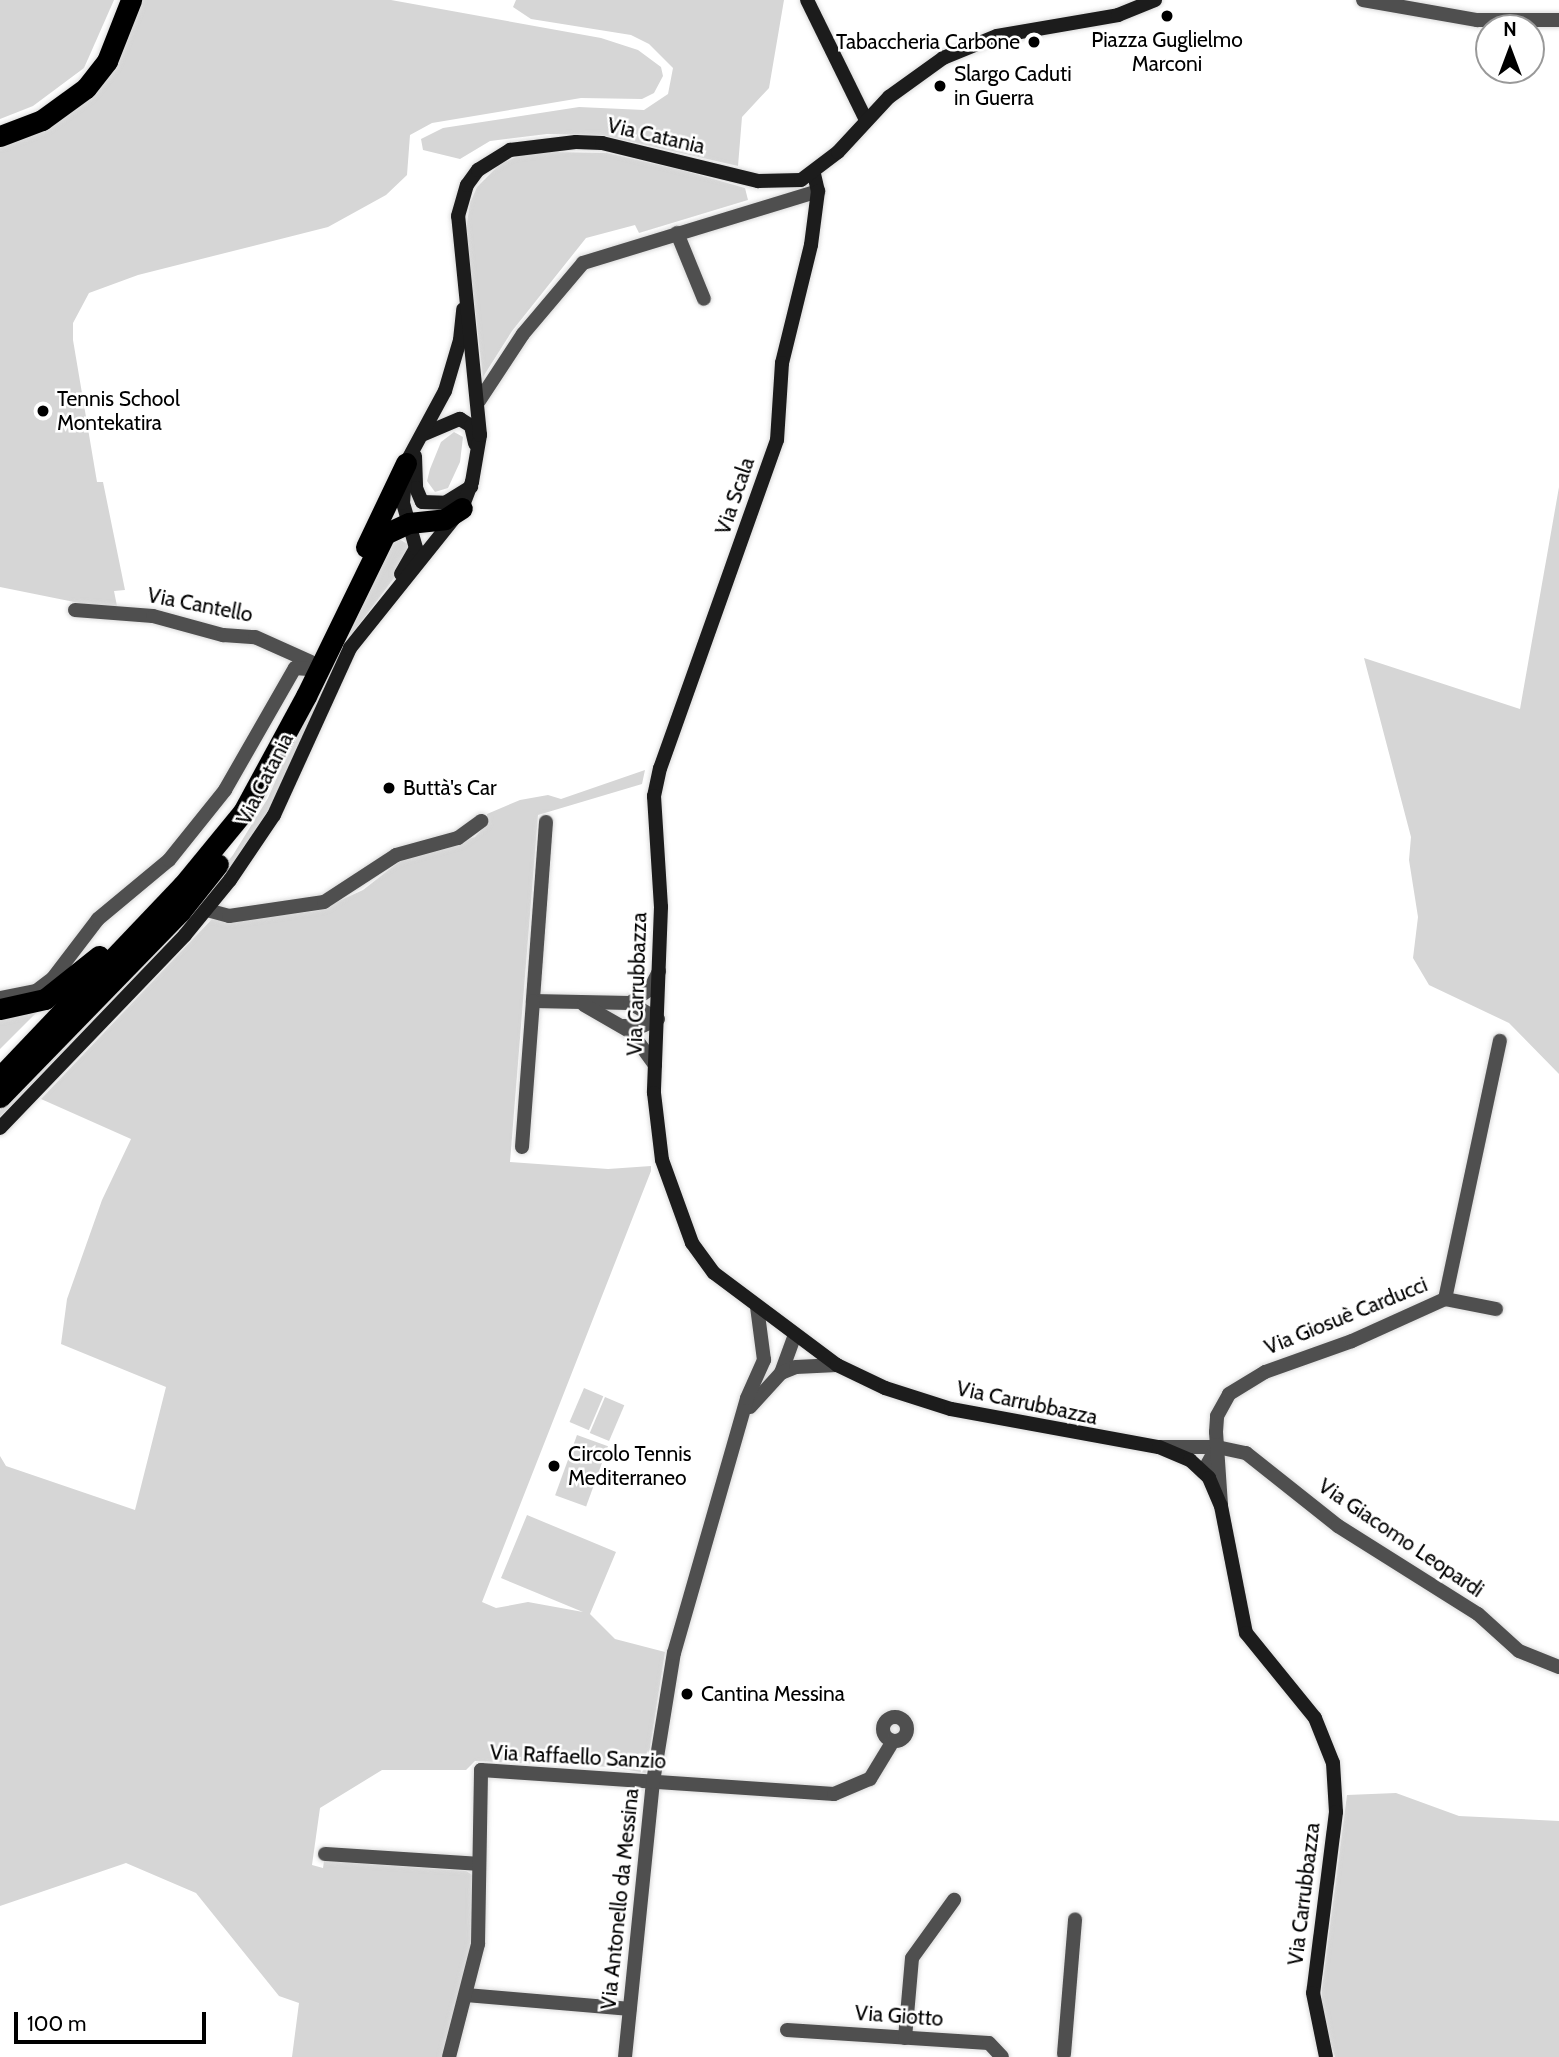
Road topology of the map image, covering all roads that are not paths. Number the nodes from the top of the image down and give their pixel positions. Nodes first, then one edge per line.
1 (123, 0) edge
2 (131, 0) edge
3 (807, 0) edge
4 (1155, 0) edge
5 (1363, 0) edge
6 (1132, 4) edge
7 (1559, 20) edge
8 (865, 118) junction
9 (0, 128) edge
10 (0, 136) edge
11 (814, 174) junction
12 (818, 191) junction
13 (677, 233) junction
14 (462, 271) junction
15 (704, 299) dead end
16 (480, 401) junction
17 (414, 448) junction
18 (472, 482) junction
19 (462, 508) junction
20 (409, 523) junction
21 (75, 610) dead end
22 (372, 619) junction
23 (309, 666) junction
24 (306, 696) junction
25 (481, 821) dead end
26 (546, 822) dead end
27 (654, 823) joint
28 (207, 909) junction
29 (136, 925) junction
30 (660, 970) junction
31 (0, 998) edge
32 (533, 1001) junction
33 (630, 1003) junction
34 (583, 1004) junction
35 (0, 1009) edge
36 (658, 1019) junction
37 (622, 1026) junction
38 (1500, 1041) dead end
39 (0, 1063) edge
40 (655, 1065) junction
41 (0, 1077) edge
42 (0, 1097) edge
43 (0, 1128) edge
44 (522, 1147) dead end
45 (1445, 1299) junction
46 (757, 1307) junction
47 (1496, 1309) dead end
48 (794, 1337) junction
49 (764, 1360) junction
50 (837, 1365) junction
51 (781, 1373) junction
52 (743, 1421) junction
53 (1159, 1447) junction
54 (1217, 1447) junction
55 (1246, 1453) junction
56 (1219, 1465) junction
57 (1203, 1472) junction
58 (1221, 1506) junction
59 (1559, 1667) edge
60 (893, 1741) dead end
61 (653, 1782) junction
62 (325, 1853) dead end
63 (478, 1864) junction
64 (954, 1900) dead end
65 (1075, 1919) dead end
66 (467, 1995) junction
67 (629, 2009) junction
68 (787, 2030) dead end
69 (905, 2038) junction
70 (1063, 2056) edge
71 (449, 2057) edge
72 (625, 2057) edge
73 (1002, 2057) edge
74 (1326, 2057) edge

1 - 9 highway
2 - 10 highway
3 - 8 main road
4 - 6 main road
5 - 7 street
6 - 8 main road
8 - 11 main road
11 - 12 main road, Via Scala
11 - 14 main road, Via Catania
12 - 13 street
12 - 27 main road, Via Scala
13 - 15 street
13 - 16 street
14 - 16 main road, Via Catania
14 - 17 main road
16 - 18 main road, Via Catania
17 - 18 main road
17 - 18 main road
17 - 20 main road
17 - 23 highway
18 - 19 main road, Via Catania
19 - 20 highway
19 - 22 main road, Via Catania
20 - 22 main road
20 - 24 highway
21 - 23 street, Via Cantello
22 - 28 main road, Via Catania
23 - 29 highway
23 - 31 street, Via Catania
24 - 41 highway
24 - 42 highway
25 - 28 street
26 - 32 street
27 - 30 main road, Via Carrubbazza
28 - 43 main road, Via Catania
29 - 35 highway
29 - 39 highway
30 - 33 street
30 - 36 main road, Via Carrubbazza
32 - 34 street
32 - 44 street
33 - 34 street
33 - 36 street
34 - 37 street
36 - 37 street
36 - 40 main road, Via Carrubbazza
37 - 40 street
38 - 45 street, Via Giosuè Carducci
40 - 46 main road, Via Carrubbazza
45 - 47 street
45 - 54 street, Via Giosuè Carducci
46 - 48 main road, Via Carrubbazza
46 - 49 street
48 - 49 street
48 - 50 main road, Via Carrubbazza
48 - 51 street
49 - 52 street
50 - 51 street
50 - 53 main road, Via Carrubbazza
51 - 52 street
52 - 61 street, Via Antonello da Messina
53 - 54 street, Via Giacomo Leopardi
53 - 57 main road, Via Carrubbazza
54 - 55 street, Via Giacomo Leopardi
54 - 56 street, Via Giosuè Carducci
54 - 57 street
55 - 56 street
55 - 59 street, Via Giacomo Leopardi
56 - 57 street
56 - 58 street, Via Giosuè Carducci
57 - 58 main road, Via Carrubbazza
58 - 74 main road, Via Carrubbazza
60 - 61 street, Via Raffaello Sanzio
61 - 63 street, Via Raffaello Sanzio
61 - 67 street, Via Antonello da Messina
62 - 63 street
63 - 66 street, Via Raffaello Sanzio
64 - 69 street
65 - 70 street
66 - 67 street
66 - 71 street, Via Raffaello Sanzio
67 - 72 street, Via Antonello da Messina
68 - 69 street, Via Giotto
69 - 73 street, Via Giotto

